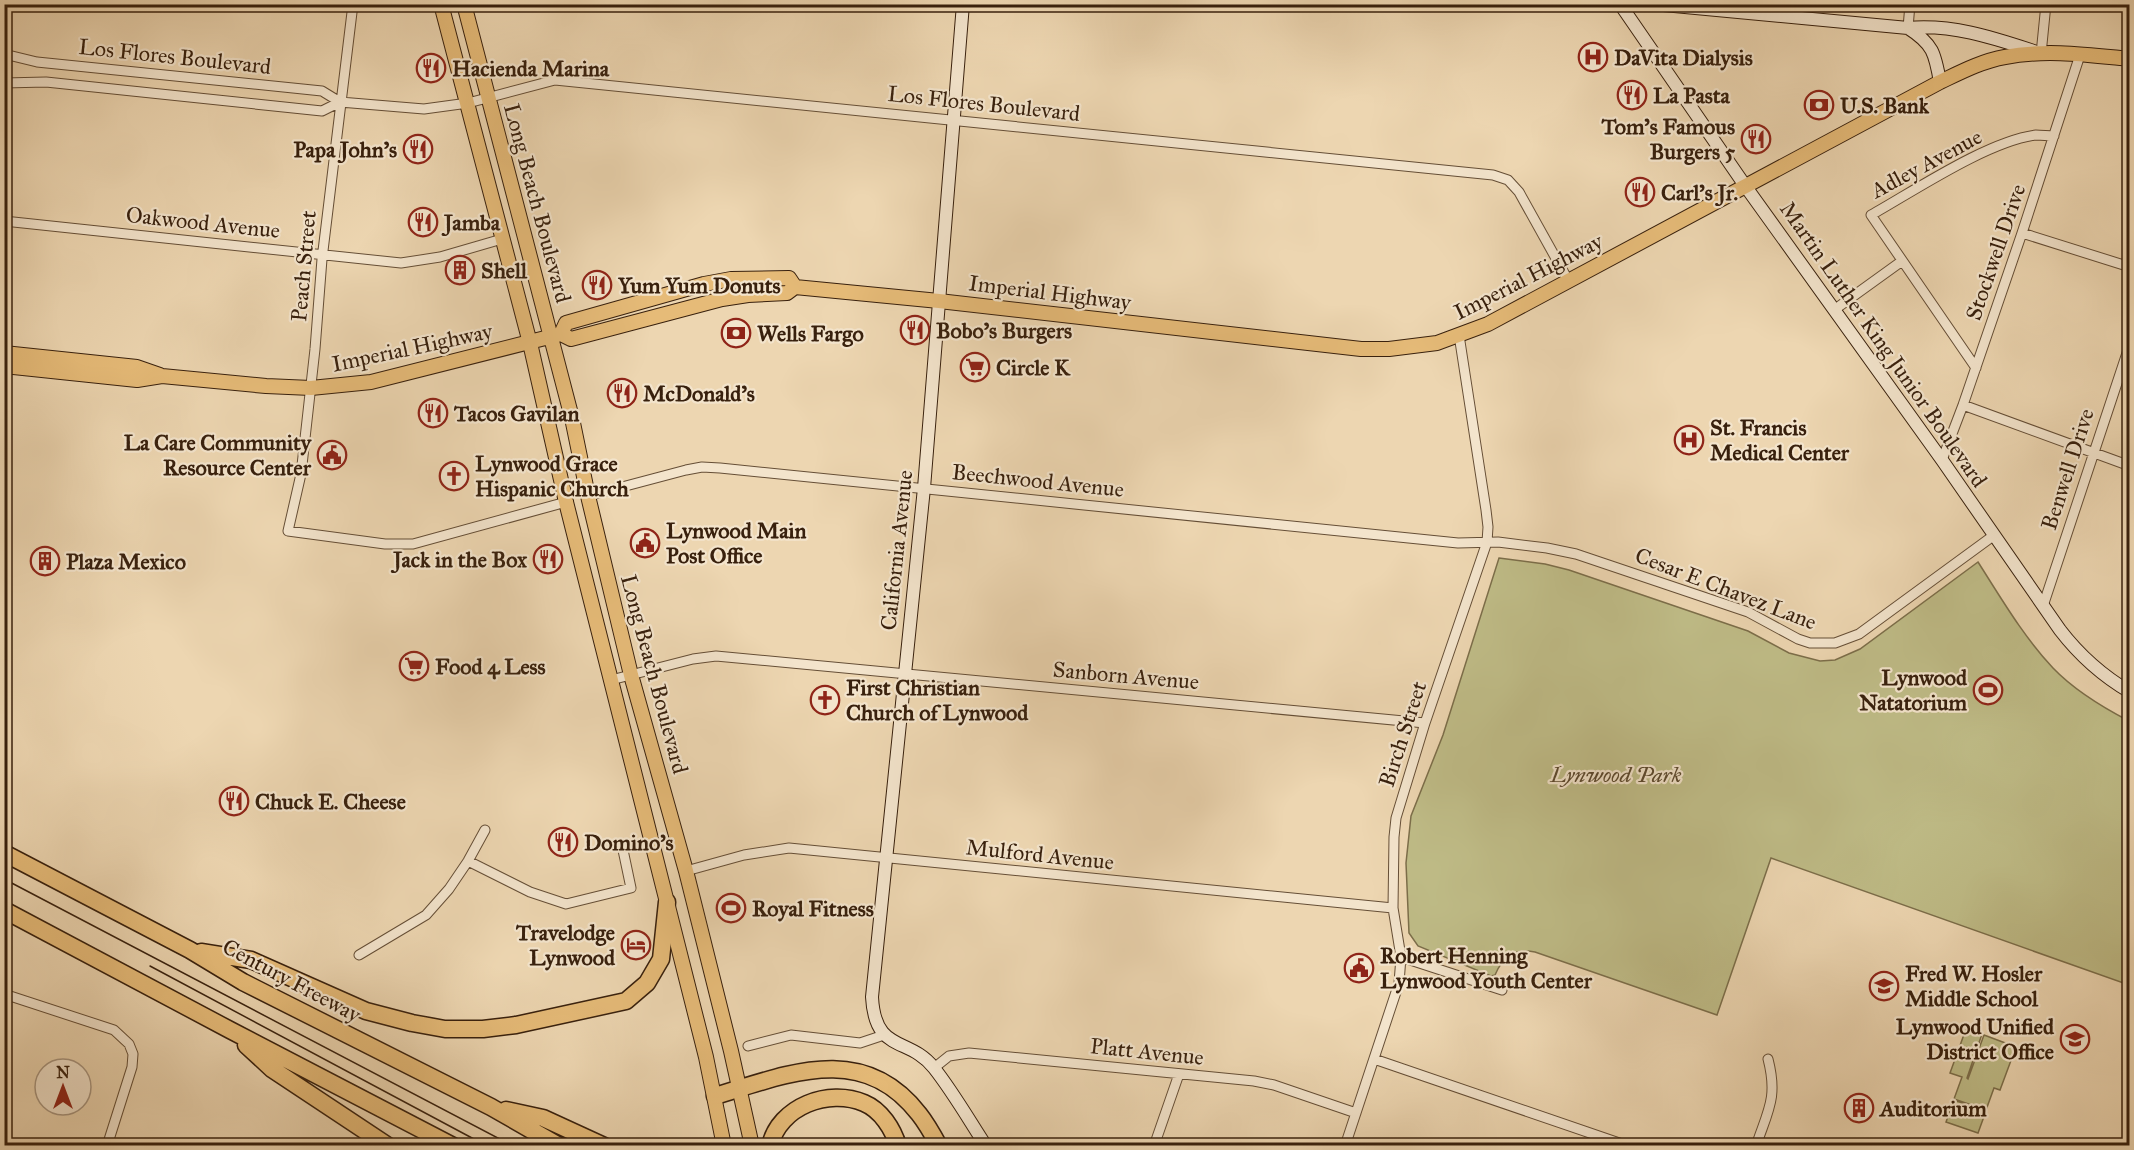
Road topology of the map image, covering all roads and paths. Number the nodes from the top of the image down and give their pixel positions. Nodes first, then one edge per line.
1 (353, 4) edge
2 (441, 4) edge
3 (464, 4) edge
4 (963, 4) edge
5 (1620, 4) edge
6 (1653, 4) edge
7 (1910, 4) edge
8 (2046, 4) edge
9 (1776, 10) edge
10 (1908, 28) junction
11 (4, 54) edge
12 (2041, 54) junction
13 (2080, 55) junction
14 (2130, 59) edge
15 (1940, 82) junction
16 (4, 83) edge
17 (488, 98) junction
18 (340, 102) junction
19 (468, 103) junction
20 (953, 119) junction
21 (2054, 136) junction
22 (1746, 187) junction
23 (4, 221) edge
24 (2022, 233) junction
25 (502, 239) junction
26 (323, 255) junction
27 (1902, 261) junction
28 (2130, 267) edge
29 (1568, 280) junction
30 (939, 301) junction
31 (1834, 310) junction
32 (1460, 334) junction
33 (556, 336) junction
34 (530, 343) junction
35 (2130, 344) edge
36 (4, 353) edge
37 (4, 366) edge
38 (1976, 368) junction
39 (162, 376) junction
40 (311, 388) junction
41 (1963, 405) junction
42 (2092, 453) junction
43 (1942, 459) junction
44 (2130, 466) edge
45 (924, 488) junction
46 (588, 496) junction
47 (566, 502) junction
48 (1993, 536) junction
49 (1487, 543) junction
50 (2043, 606) junction
51 (905, 673) junction
52 (631, 675) junction
53 (611, 680) junction
54 (2130, 692) edge
55 (1425, 723) junction
56 (485, 830) dead end
57 (623, 850) dead end
58 (4, 853) edge
59 (885, 859) junction
60 (468, 861) junction
61 (686, 871) junction
62 (667, 902) junction
63 (1393, 908) junction
64 (4, 910) edge
65 (190, 950) junction
66 (359, 955) dead end
67 (1401, 957) junction
68 (1503, 990) dead end
69 (4, 994) edge
70 (230, 1030) junction
71 (884, 1035) junction
72 (748, 1046) dead end
73 (1374, 1059) junction
74 (1768, 1059) dead end
75 (934, 1068) junction
76 (1179, 1074) junction
77 (739, 1088) junction
78 (715, 1096) junction
79 (491, 1107) junction
80 (1356, 1113) junction
81 (4, 1143) edge
82 (11, 1146) edge
83 (107, 1146) edge
84 (388, 1146) edge
85 (453, 1146) edge
86 (559, 1146) edge
87 (604, 1146) edge
88 (724, 1146) edge
89 (752, 1146) edge
90 (770, 1146) edge
91 (898, 1146) edge
92 (939, 1146) edge
93 (986, 1146) edge
94 (1154, 1146) edge
95 (1345, 1146) edge
96 (1628, 1146) edge
97 (1756, 1146) edge

1 - 18 street, Peach Street
2 - 19 main road, Long Beach Boulevard
3 - 17 main road, Long Beach Boulevard
4 - 20 street, California Avenue
5 - 22 street, Martin Luther King Junior Boulevard
6 - 9 street
7 - 10 street
8 - 12 street
9 - 10 street
10 - 12 street
10 - 15 street
11 - 18 street, Los Flores Boulevard
12 - 13 main road, Imperial Highway
12 - 15 main road, Imperial Highway
13 - 14 main road, Imperial Highway
13 - 21 street, Stockwell Drive
15 - 22 main road, Imperial Highway
16 - 18 street, Los Flores Boulevard
17 - 19 street, Los Flores Boulevard
17 - 20 street, Los Flores Boulevard
17 - 33 main road, Long Beach Boulevard
18 - 19 street, Los Flores Boulevard
18 - 26 street, Peach Street
19 - 25 main road, Long Beach Boulevard
20 - 29 street, Los Flores Boulevard
20 - 30 street, California Avenue
21 - 24 street, Stockwell Drive
21 - 27 street, Adley Avenue
22 - 29 main road, Imperial Highway
22 - 31 street, Martin Luther King Junior Boulevard
23 - 26 street, Oakwood Avenue
24 - 28 street
24 - 38 street, Stockwell Drive
25 - 26 street, Oakwood Avenue
25 - 34 main road, Long Beach Boulevard
26 - 40 street, Peach Street
27 - 31 street
27 - 38 street
29 - 32 main road, Imperial Highway
30 - 32 main road, Imperial Highway
30 - 33 main road, Imperial Highway
30 - 45 street, California Avenue
31 - 43 street, Martin Luther King Junior Boulevard
32 - 49 street, Birch Street
33 - 34 main road, Imperial Highway
33 - 46 main road, Long Beach Boulevard
34 - 40 main road, Imperial Highway
34 - 47 main road, Long Beach Boulevard
35 - 42 street, Benwell Drive
36 - 39 main road, Imperial Highway
37 - 39 main road, Imperial Highway
38 - 41 street, Stockwell Drive
39 - 40 main road, Imperial Highway
40 - 47 street, Peach Street
41 - 42 street
41 - 43 street, Stockwell Drive
42 - 44 street
42 - 50 street, Benwell Drive
43 - 48 street, Martin Luther King Junior Boulevard
45 - 46 street, Beechwood Avenue
45 - 49 street, Beechwood Avenue
45 - 51 street, California Avenue
46 - 52 main road, Long Beach Boulevard
47 - 53 main road, Long Beach Boulevard
48 - 49 street, Cesar E Chavez Lane
48 - 50 street, Martin Luther King Junior Boulevard
49 - 55 street, Birch Street
50 - 54 street, Martin Luther King Junior Boulevard
51 - 52 street, Sanborn Avenue
51 - 55 street, Sanborn Avenue
51 - 59 street, California Avenue
52 - 53 street, Sanborn Avenue
52 - 61 main road, Long Beach Boulevard
53 - 62 main road, Long Beach Boulevard
55 - 63 street, Birch Street
56 - 60 street
57 - 60 street
58 - 65 highway, Century Freeway
59 - 61 street, Mulford Avenue
59 - 63 street, Mulford Avenue
59 - 71 street, California Avenue
60 - 66 street
61 - 77 main road, Long Beach Boulevard
62 - 65 highway
62 - 78 main road, Long Beach Boulevard
63 - 67 street, Birch Street
64 - 70 highway
65 - 79 highway, Century Freeway
67 - 68 street
67 - 73 street, Birch Street
69 - 83 street
70 - 84 highway
70 - 85 highway
71 - 72 street
71 - 75 street
73 - 80 street, Birch Street
73 - 96 street
74 - 97 street
75 - 76 street, Platt Avenue
75 - 93 street
76 - 80 street, Platt Avenue
76 - 94 street
77 - 78 highway
77 - 89 main road, Long Beach Boulevard
77 - 92 highway
78 - 88 main road, Long Beach Boulevard
79 - 86 highway, Century Freeway
79 - 87 highway
80 - 95 street, Birch Street
81 - 82 street
90 - 91 highway

